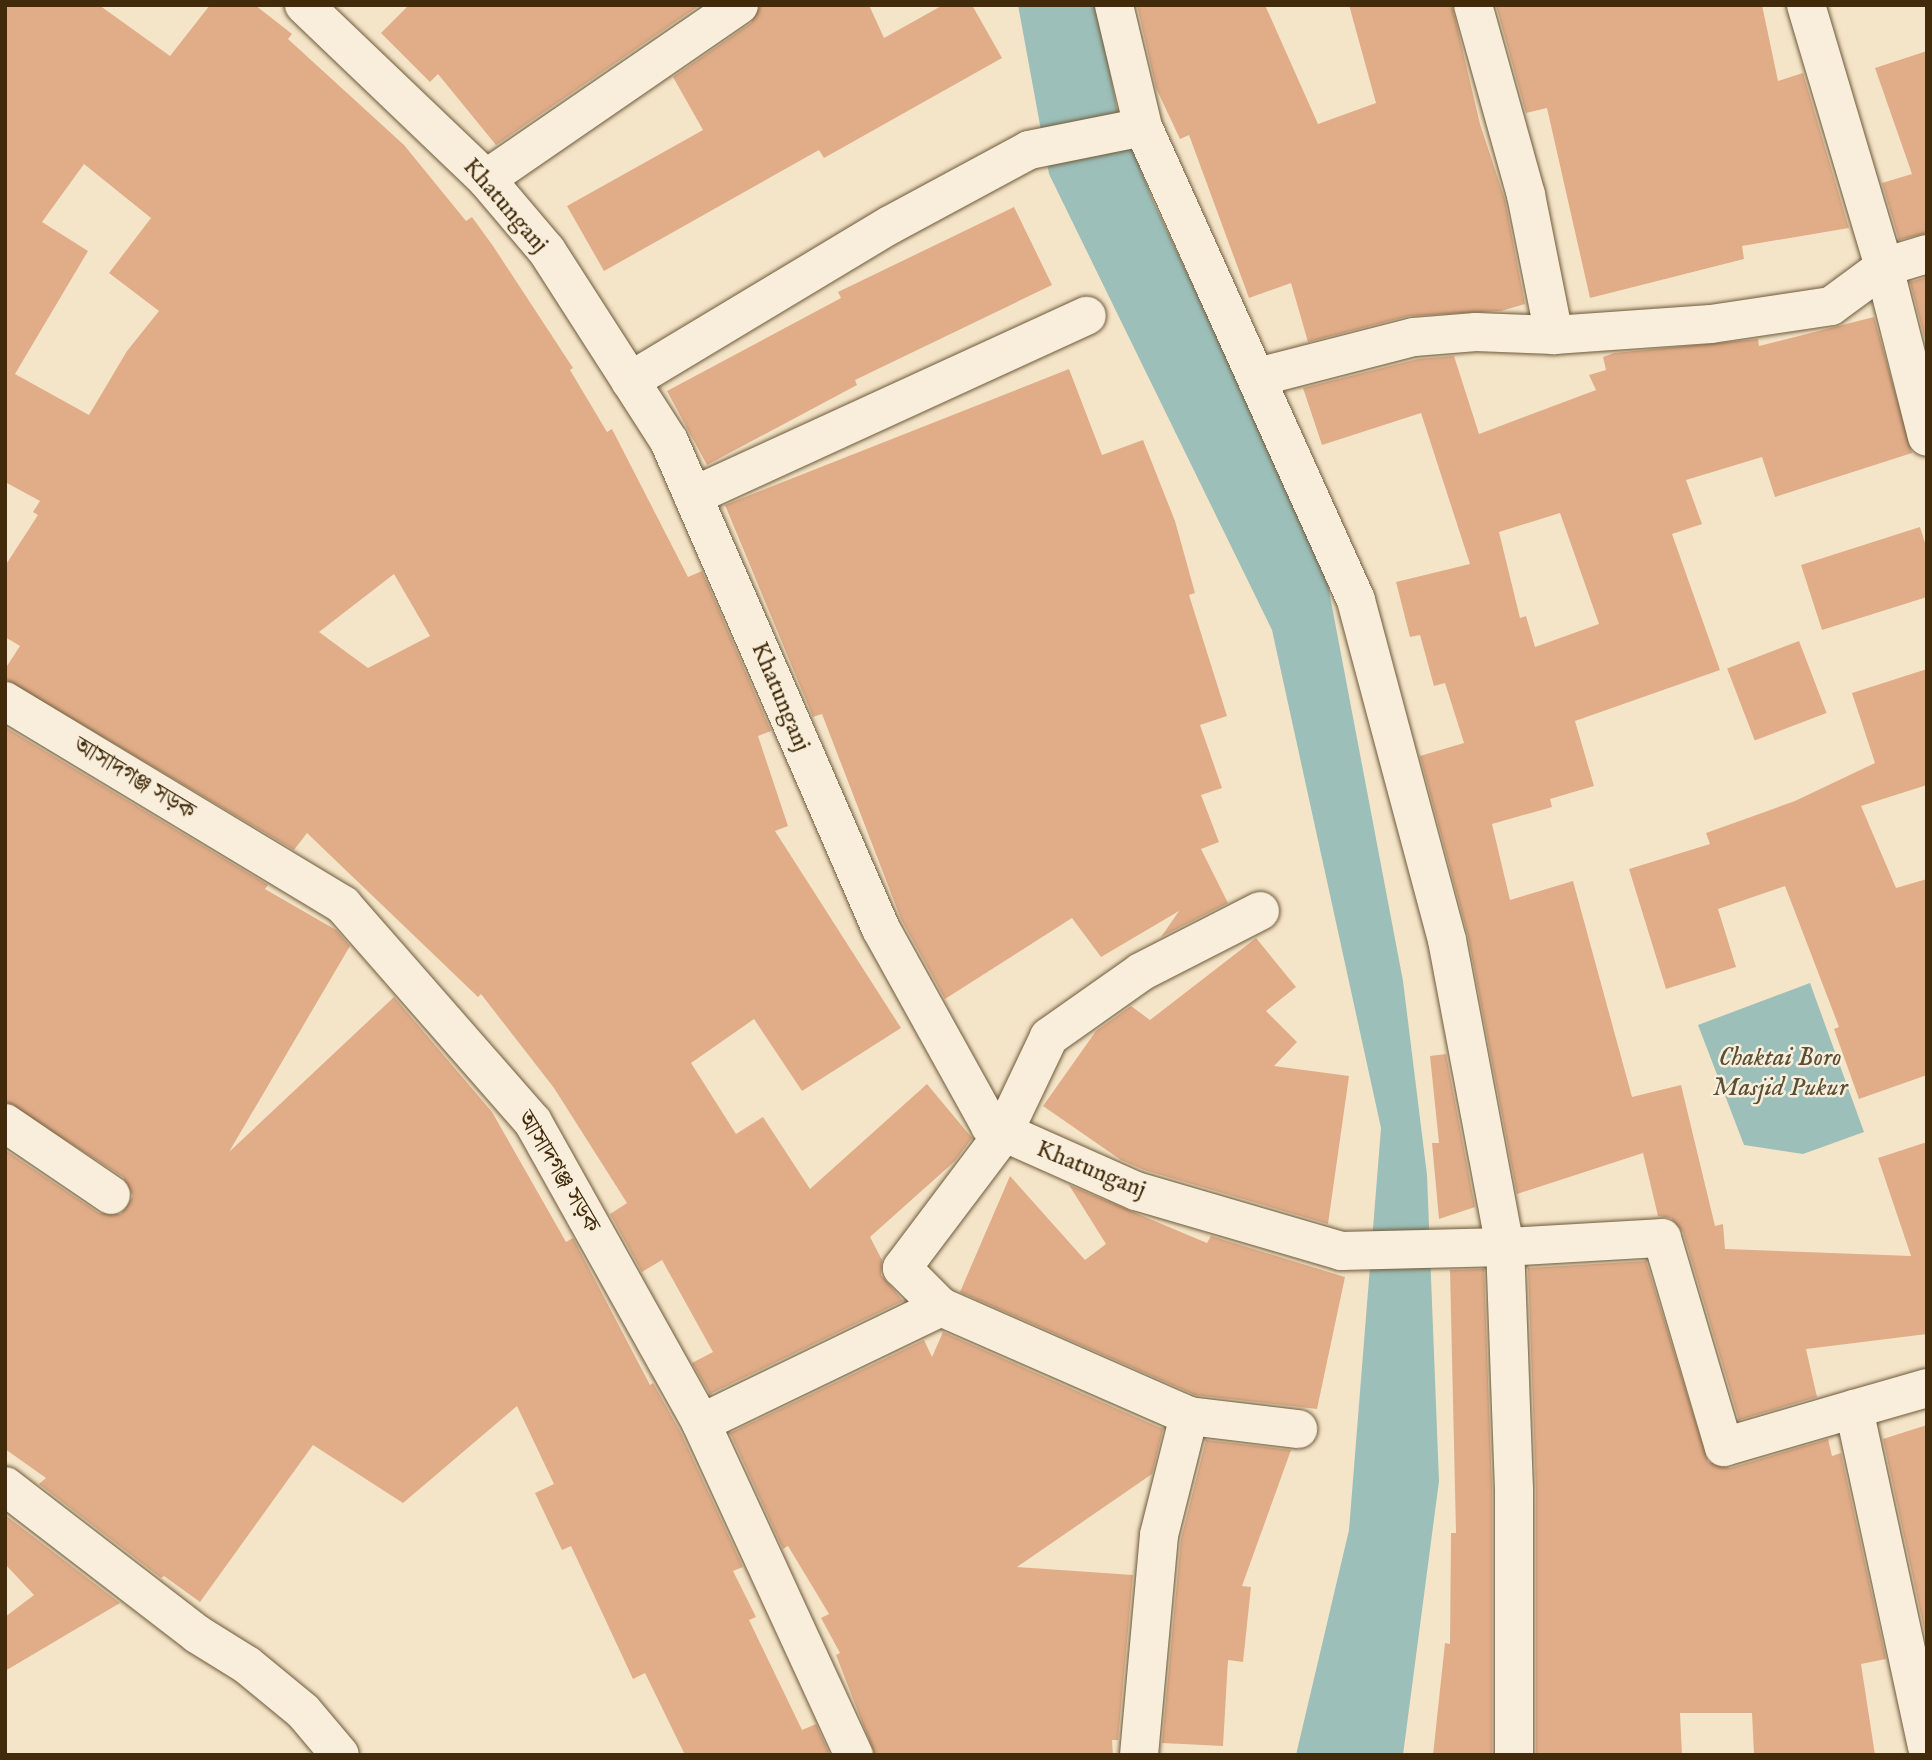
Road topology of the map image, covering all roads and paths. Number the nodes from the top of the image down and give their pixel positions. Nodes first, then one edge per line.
1 (304, 5) edge
2 (739, 5) edge
3 (1114, 5) edge
4 (1473, 5) edge
5 (1806, 5) edge
6 (1143, 127) junction
7 (486, 179) junction
8 (1927, 254) edge
9 (1884, 267) junction
10 (1087, 316) dead end
11 (1554, 335) junction
12 (1258, 377) junction
13 (630, 381) junction
14 (1927, 437) edge
15 (693, 496) junction
16 (5, 701) edge
17 (1260, 911) dead end
18 (5, 1124) edge
19 (1003, 1134) junction
20 (111, 1195) dead end
21 (1489, 1247) junction
22 (941, 1307) junction
23 (1927, 1388) edge
24 (1854, 1409) junction
25 (1189, 1416) junction
26 (701, 1423) junction
27 (1298, 1429) dead end
28 (5, 1486) edge
29 (1927, 1746) edge
30 (340, 1755) edge
31 (854, 1755) edge
32 (1139, 1755) edge
33 (1514, 1755) edge

1 - 7 street, Khatunganj
2 - 7 street
3 - 6 street
4 - 11 street
5 - 9 street
6 - 12 street
6 - 13 street
7 - 13 street, Khatunganj
8 - 9 street
9 - 11 street
9 - 14 street
10 - 15 street
11 - 12 street
12 - 21 street
13 - 15 street, Khatunganj
15 - 19 street, Khatunganj
16 - 26 street, আসাদগঞ্জ সড়ক
17 - 19 street
18 - 20 street
19 - 21 street, Khatunganj
19 - 22 street
21 - 24 street, Khatunganj
21 - 33 street
22 - 25 street
22 - 26 street
23 - 24 street
24 - 29 street
25 - 27 street
25 - 32 street
26 - 31 street, আসাদগঞ্জ সড়ক
28 - 30 street

